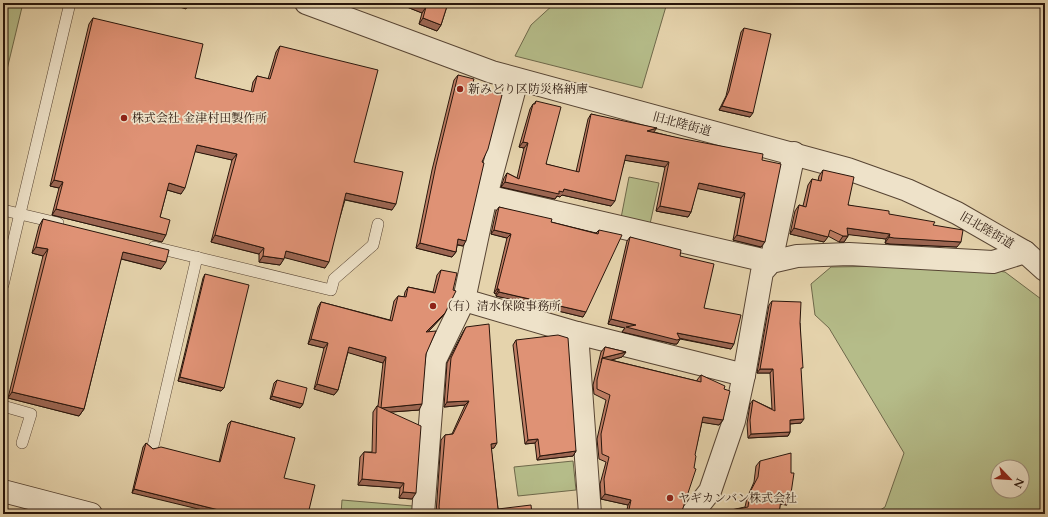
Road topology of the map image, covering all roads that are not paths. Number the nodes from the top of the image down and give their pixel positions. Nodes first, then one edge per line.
1 (70, 3) edge
2 (306, 3) edge
3 (517, 80) junction
4 (794, 153) junction
5 (486, 196) junction
6 (3, 210) edge
7 (19, 214) junction
8 (378, 224) dead end
9 (65, 225) edge
10 (143, 244) edge
11 (1025, 252) junction
12 (197, 257) junction
13 (771, 262) junction
14 (1045, 270) edge
15 (3, 285) edge
16 (464, 300) junction
17 (577, 333) junction
18 (744, 374) junction
19 (3, 406) edge
20 (22, 443) dead end
21 (153, 446) dead end
22 (3, 491) edge
23 (91, 514) edge
24 (423, 514) edge
25 (590, 514) edge
26 (692, 514) edge

1 - 7 lane
2 - 3 street, 旧北陸街道
3 - 4 street, 旧北陸街道
3 - 5 street
4 - 11 street, 旧北陸街道
4 - 13 street
5 - 13 street
5 - 16 street
6 - 7 lane
7 - 9 lane
7 - 15 lane
8 - 12 lane
10 - 12 lane
11 - 13 street
11 - 14 street, 旧北陸街道
12 - 21 lane
13 - 18 street
16 - 17 street
16 - 24 street
17 - 18 street
17 - 25 street
18 - 26 street
19 - 20 lane
22 - 23 street

